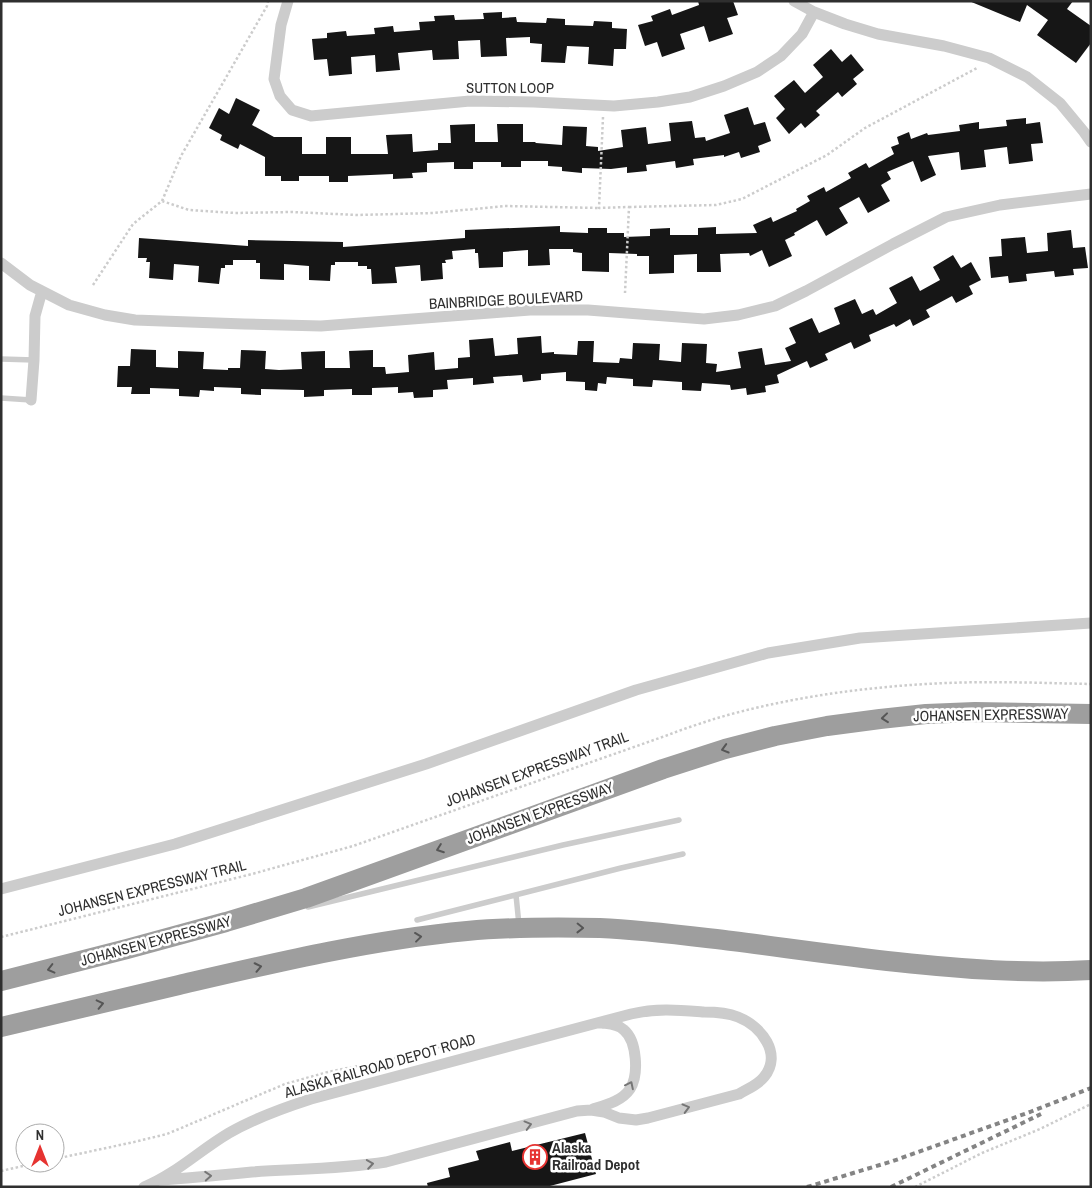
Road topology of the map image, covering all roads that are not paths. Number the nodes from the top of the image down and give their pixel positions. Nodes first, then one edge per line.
1 (288, 1) edge
2 (794, 1) edge
3 (814, 12) junction
4 (1091, 142) edge
5 (1091, 194) edge
6 (1, 263) edge
7 (42, 291) junction
8 (1, 359) edge
9 (34, 360) junction
10 (1, 398) edge
11 (31, 400) joint
12 (1091, 624) edge
13 (1091, 714) edge
14 (678, 820) dead end
15 (683, 854) dead end
16 (1, 889) edge
17 (516, 894) junction
18 (299, 909) dead end
19 (270, 916) dead end
20 (417, 920) dead end
21 (520, 929) junction
22 (127, 949) junction
23 (1091, 970) edge
24 (1, 981) edge
25 (594, 1023) junction
26 (1, 1027) edge
27 (591, 1110) junction
28 (160, 1180) junction
29 (144, 1187) edge

1 - 3 street, SUTTON LOOP
2 - 3 street
3 - 4 street
5 - 7 street, BAINBRIDGE BOULEVARD
6 - 7 street, BAINBRIDGE BOULEVARD
7 - 9 street
8 - 9 lane
9 - 11 street
10 - 11 lane
12 - 16 street
13 -> 22 highway, JOHANSEN EXPRESSWAY
14 - 18 lane
15 - 17 lane
17 - 20 lane
17 - 21 lane
19 - 22 lane
21 -> 23 highway
26 -> 21 highway
22 -> 24 highway, JOHANSEN EXPRESSWAY
27 -> 25 street, ALASKA RAILROAD DEPOT ROAD
27 -> 25 street, ALASKA RAILROAD DEPOT ROAD
25 - 28 street, ALASKA RAILROAD DEPOT ROAD
28 -> 27 street, ALASKA RAILROAD DEPOT ROAD
28 - 29 street, ALASKA RAILROAD DEPOT ROAD

